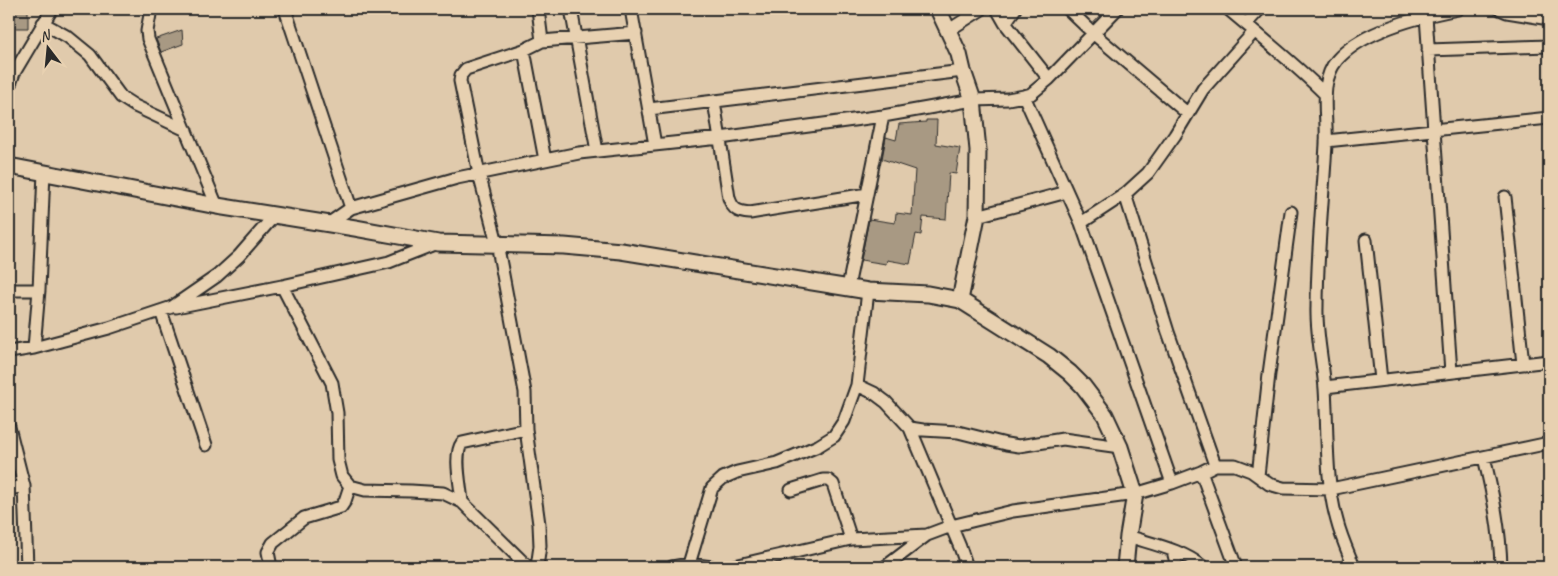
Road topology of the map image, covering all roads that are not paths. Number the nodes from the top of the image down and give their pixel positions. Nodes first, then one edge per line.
1 (52, 9) edge
2 (151, 9) edge
3 (285, 9) edge
4 (538, 9) edge
5 (571, 9) edge
6 (632, 9) edge
7 (938, 9) edge
8 (982, 9) edge
9 (997, 9) edge
10 (1015, 9) edge
11 (1068, 9) edge
12 (1117, 9) edge
13 (1228, 9) edge
14 (1260, 9) edge
15 (1458, 9) edge
16 (1500, 9) edge
17 (1426, 16) junction
18 (1549, 19) edge
19 (43, 23) junction
20 (1005, 23) junction
21 (1250, 28) junction
22 (949, 30) junction
23 (636, 33) junction
24 (1094, 34) junction
25 (577, 39) junction
26 (542, 41) junction
27 (1549, 46) edge
28 (524, 50) junction
29 (1428, 50) junction
30 (963, 71) junction
31 (1049, 79) junction
32 (9, 87) edge
33 (1325, 94) junction
34 (1024, 96) junction
35 (973, 100) junction
36 (714, 101) junction
37 (649, 109) junction
38 (1188, 113) junction
39 (883, 116) junction
40 (1549, 118) edge
41 (186, 130) junction
42 (1433, 130) junction
43 (720, 138) junction
44 (1326, 141) junction
45 (655, 145) junction
46 (597, 151) junction
47 (545, 160) junction
48 (9, 166) edge
49 (44, 172) junction
50 (479, 174) junction
51 (1067, 192) junction
52 (867, 194) junction
53 (1124, 194) junction
54 (1505, 197) dead end
55 (217, 206) junction
56 (351, 208) junction
57 (1291, 212) dead end
58 (274, 216) junction
59 (977, 216) junction
60 (1081, 223) junction
61 (328, 224) junction
62 (1366, 240) dead end
63 (438, 243) junction
64 (497, 243) junction
65 (282, 286) junction
66 (848, 287) junction
67 (9, 290) edge
68 (39, 290) junction
69 (868, 290) junction
70 (960, 300) junction
71 (167, 309) junction
72 (34, 348) junction
73 (9, 352) edge
74 (1549, 361) edge
75 (1523, 364) junction
76 (1451, 372) junction
77 (1381, 380) junction
78 (857, 385) junction
79 (1325, 387) junction
80 (9, 427) edge
81 (910, 428) junction
82 (526, 429) junction
83 (1549, 443) edge
84 (206, 444) dead end
85 (1120, 447) junction
86 (1484, 457) junction
87 (1215, 465) junction
88 (1201, 472) junction
89 (1258, 476) junction
90 (1172, 483) junction
91 (24, 486) junction
92 (350, 486) junction
93 (9, 489) edge
94 (1331, 489) junction
95 (791, 490) dead end
96 (1135, 494) junction
97 (462, 502) junction
98 (951, 526) junction
99 (928, 535) junction
100 (1128, 536) junction
101 (851, 539) junction
102 (1174, 551) junction
103 (689, 564) junction
104 (27, 567) edge
105 (271, 567) edge
106 (528, 567) edge
107 (537, 567) edge
108 (672, 567) edge
109 (712, 567) edge
110 (730, 567) edge
111 (885, 567) edge
112 (967, 567) edge
113 (1125, 567) edge
114 (1177, 567) edge
115 (1203, 567) edge
116 (1236, 567) edge
117 (1354, 567) edge
118 (1501, 567) edge

1 - 19 street
2 - 41 street
3 - 56 street
4 - 26 street
5 - 25 street
6 - 23 street
7 - 22 street
8 - 22 street
9 - 20 street
10 - 20 street
11 - 24 street
12 - 24 street
13 - 21 street
14 - 21 street
15 - 17 street
16 - 18 street
17 - 29 street
17 - 33 street
19 - 32 street
19 - 41 street
20 - 31 street
21 - 33 street
21 - 38 street
22 - 30 street
23 - 25 street
23 - 37 street
24 - 31 street
24 - 38 street
25 - 26 street
25 - 46 street
26 - 28 street
27 - 29 street
28 - 47 street
28 - 50 street
29 - 42 street
30 - 35 street
30 - 36 street
31 - 34 street
33 - 44 street
34 - 35 street
34 - 51 street
35 - 39 street
35 - 59 street
36 - 37 street
36 - 43 street
37 - 45 street
38 - 53 street
39 - 43 street
39 - 52 street
40 - 42 street
41 - 55 street
42 - 44 street
42 - 76 street
43 - 45 street
43 - 52 street
44 - 79 street
45 - 46 street
46 - 47 street
47 - 50 street
48 - 49 street
49 - 55 street
49 - 68 street
50 - 56 street
50 - 64 street
51 - 59 street
51 - 60 street
52 - 66 street
53 - 60 street
53 - 87 street
54 - 75 street
55 - 58 street
56 - 61 street
57 - 89 street
58 - 61 street
58 - 71 street
59 - 70 street
60 - 90 street
61 - 63 street
62 - 77 street
63 - 64 street
63 - 65 street
64 - 66 street
64 - 82 street
65 - 71 street
65 - 92 street
66 - 69 street
67 - 68 street
68 - 72 street
69 - 70 street
69 - 78 street
70 - 85 street
71 - 72 street
71 - 84 street
72 - 73 street
74 - 75 street
75 - 76 street
76 - 77 street
77 - 79 street
78 - 81 street
78 - 103 street
79 - 94 street
80 - 91 street
81 - 85 street
81 - 98 street
82 - 97 street
82 - 107 street
83 - 86 street
85 - 96 street
86 - 94 street
86 - 118 street
87 - 88 street
87 - 89 street
88 - 90 street
88 - 116 street
89 - 94 street
90 - 96 street
91 - 93 street
91 - 104 street
92 - 97 street
92 - 105 street
94 - 117 street
95 - 101 street
96 - 98 street
96 - 100 street
97 - 106 street
98 - 99 street
98 - 112 street
99 - 101 street
99 - 111 street
100 - 102 street
100 - 113 street
101 - 110 street
102 - 114 street
102 - 115 street
103 - 108 street
103 - 109 street

